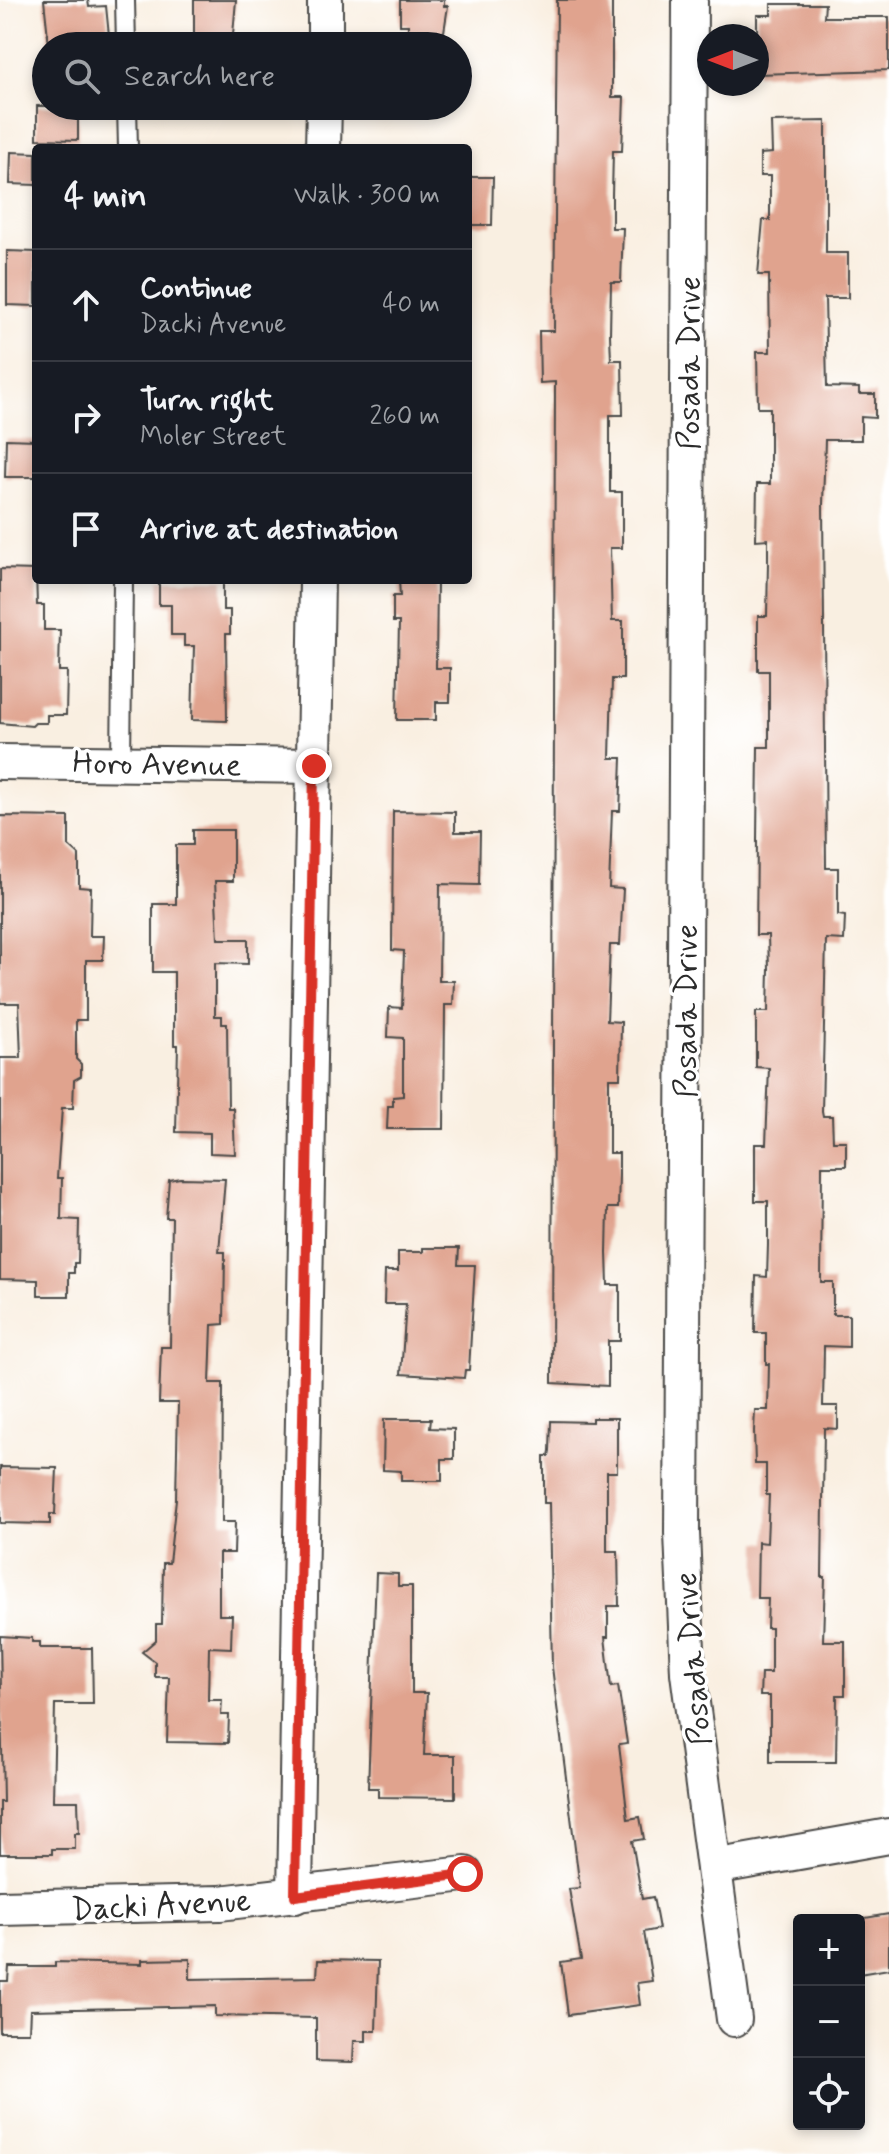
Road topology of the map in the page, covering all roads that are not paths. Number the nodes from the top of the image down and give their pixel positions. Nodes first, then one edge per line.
1 (125, 0) edge
2 (325, 0) edge
3 (690, 0) edge
4 (126, 32) edge
5 (325, 32) edge
6 (127, 120) edge
7 (324, 120) edge
8 (128, 144) edge
9 (323, 144) edge
10 (123, 584) edge
11 (317, 584) edge
12 (121, 761) junction
13 (0, 762) edge
14 (314, 766) junction
15 (889, 1836) edge
16 (714, 1867) junction
17 (465, 1874) dead end
18 (295, 1896) junction
19 (0, 1908) edge
20 (734, 2019) dead end

1 - 4 lane
2 - 5 street
3 - 16 street, Posada Drive
6 - 8 lane
7 - 9 street
10 - 12 lane
11 - 14 street
12 - 13 street, Horo Avenue
12 - 14 street, Horo Avenue
14 - 18 street
15 - 16 street
16 - 20 street, Posada Drive
17 - 18 street, Dacki Avenue
18 - 19 street, Dacki Avenue

